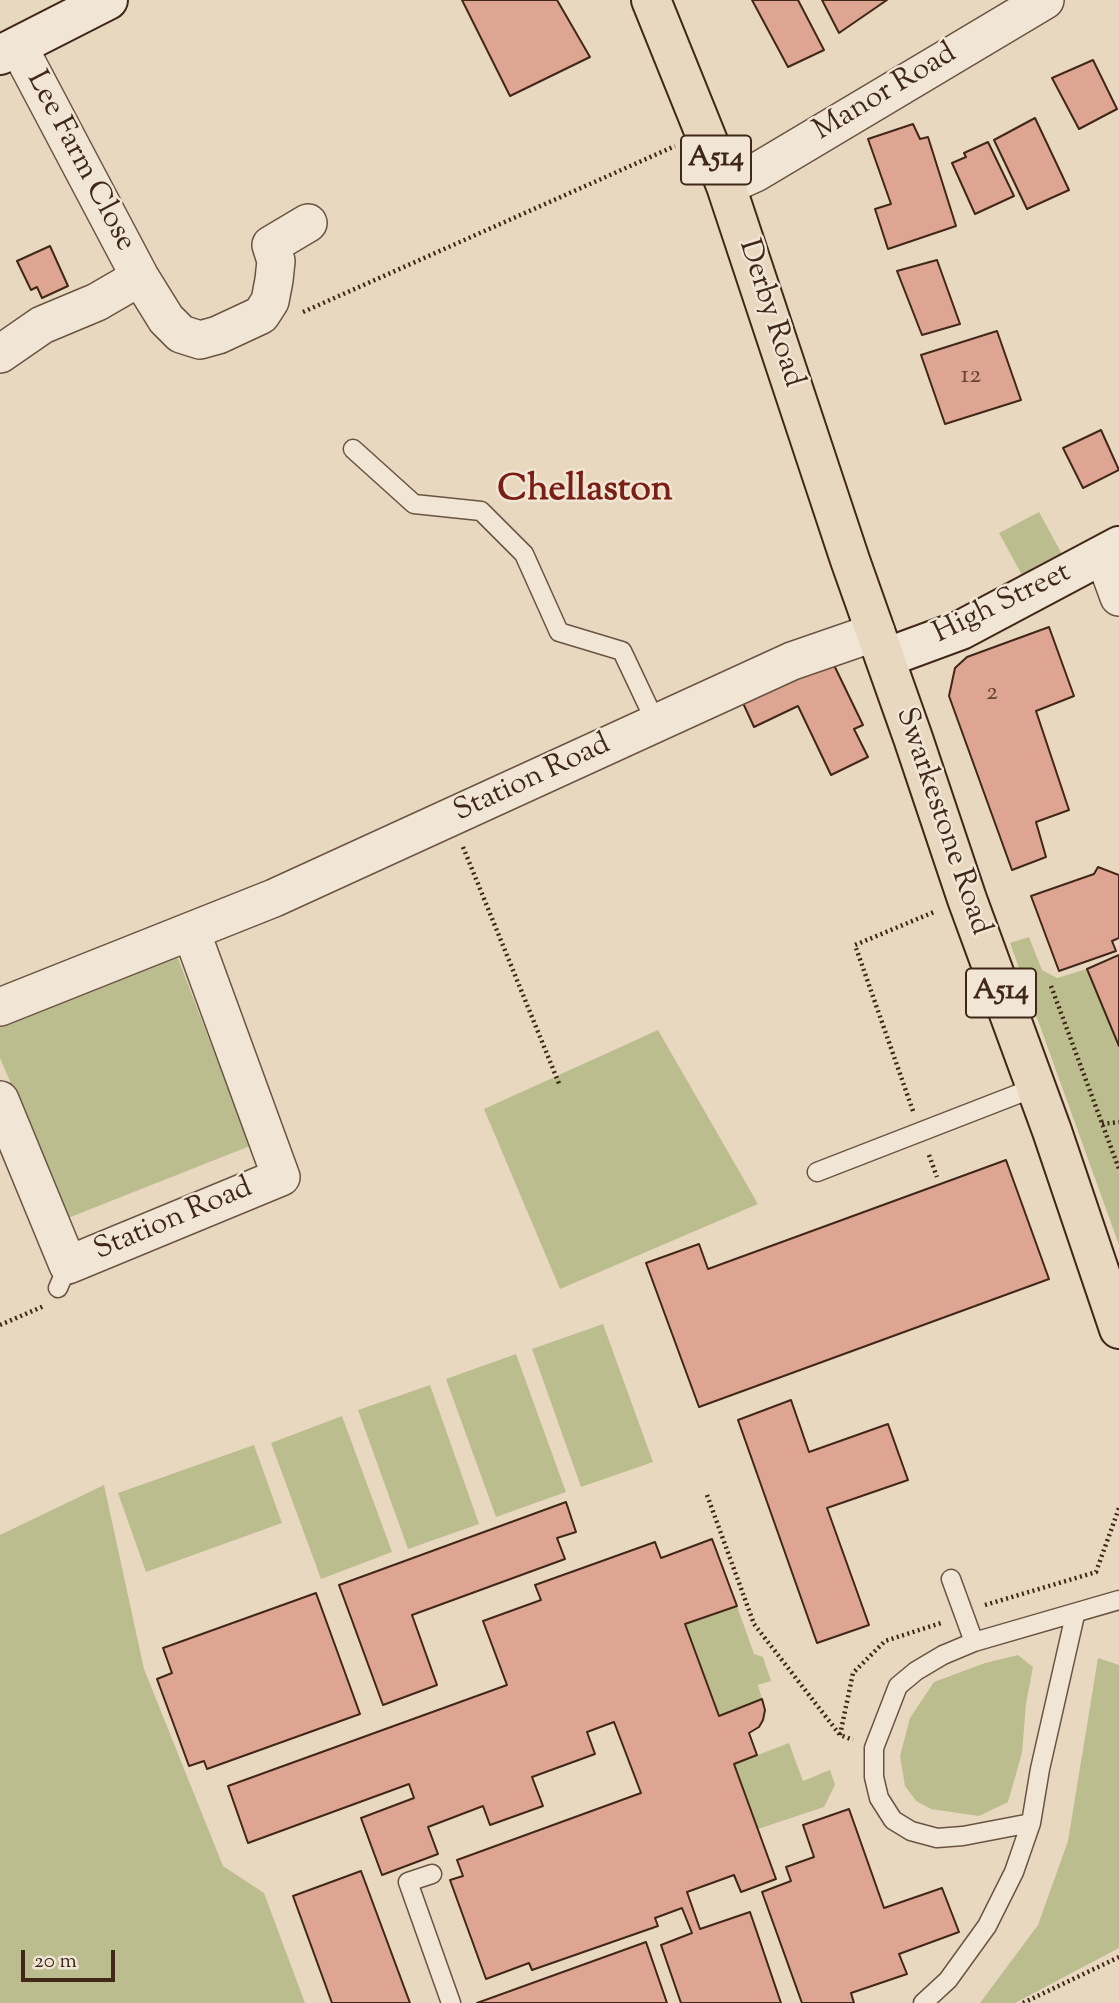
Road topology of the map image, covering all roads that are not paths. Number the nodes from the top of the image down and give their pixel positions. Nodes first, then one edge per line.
1 (108, 0) edge
2 (651, 0) edge
3 (1045, 0) edge
4 (9, 51) edge
5 (726, 186) junction
6 (307, 223) dead end
7 (140, 277) junction
8 (0, 354) edge
9 (353, 449) dead end
10 (1111, 551) edge
11 (1119, 597) edge
12 (880, 645) junction
13 (656, 723) junction
14 (191, 931) junction
15 (0, 1007) edge
16 (1036, 1087) junction
17 (0, 1100) edge
18 (817, 1172) dead end
19 (1119, 1329) edge
20 (951, 1579) dead end
21 (1119, 1600) edge
22 (1075, 1615) junction
23 (974, 1642) junction
24 (1031, 1823) junction
25 (432, 1874) dead end
26 (451, 2003) edge
27 (923, 2003) edge

1 - 4 street
2 - 5 main road, Derby Road / A514
3 - 5 street, Manor Road
4 - 7 street, Lee Farm Close
5 - 12 main road, Derby Road / A514
6 - 7 street, Lee Farm Close
7 - 8 street, Lee Farm Close
9 - 13 lane
10 - 11 street
10 - 12 street, High Street
12 - 13 street, Station Road
12 - 16 main road, Swarkestone Road / A514
13 - 14 street, Station Road
14 - 15 street, Station Road
14 - 17 street, Station Road
16 - 18 lane
16 - 19 main road, Swarkestone Road / A514
20 - 23 lane
21 - 22 lane
22 - 23 lane
22 - 24 lane
23 - 24 lane
24 - 27 lane
25 - 26 lane

